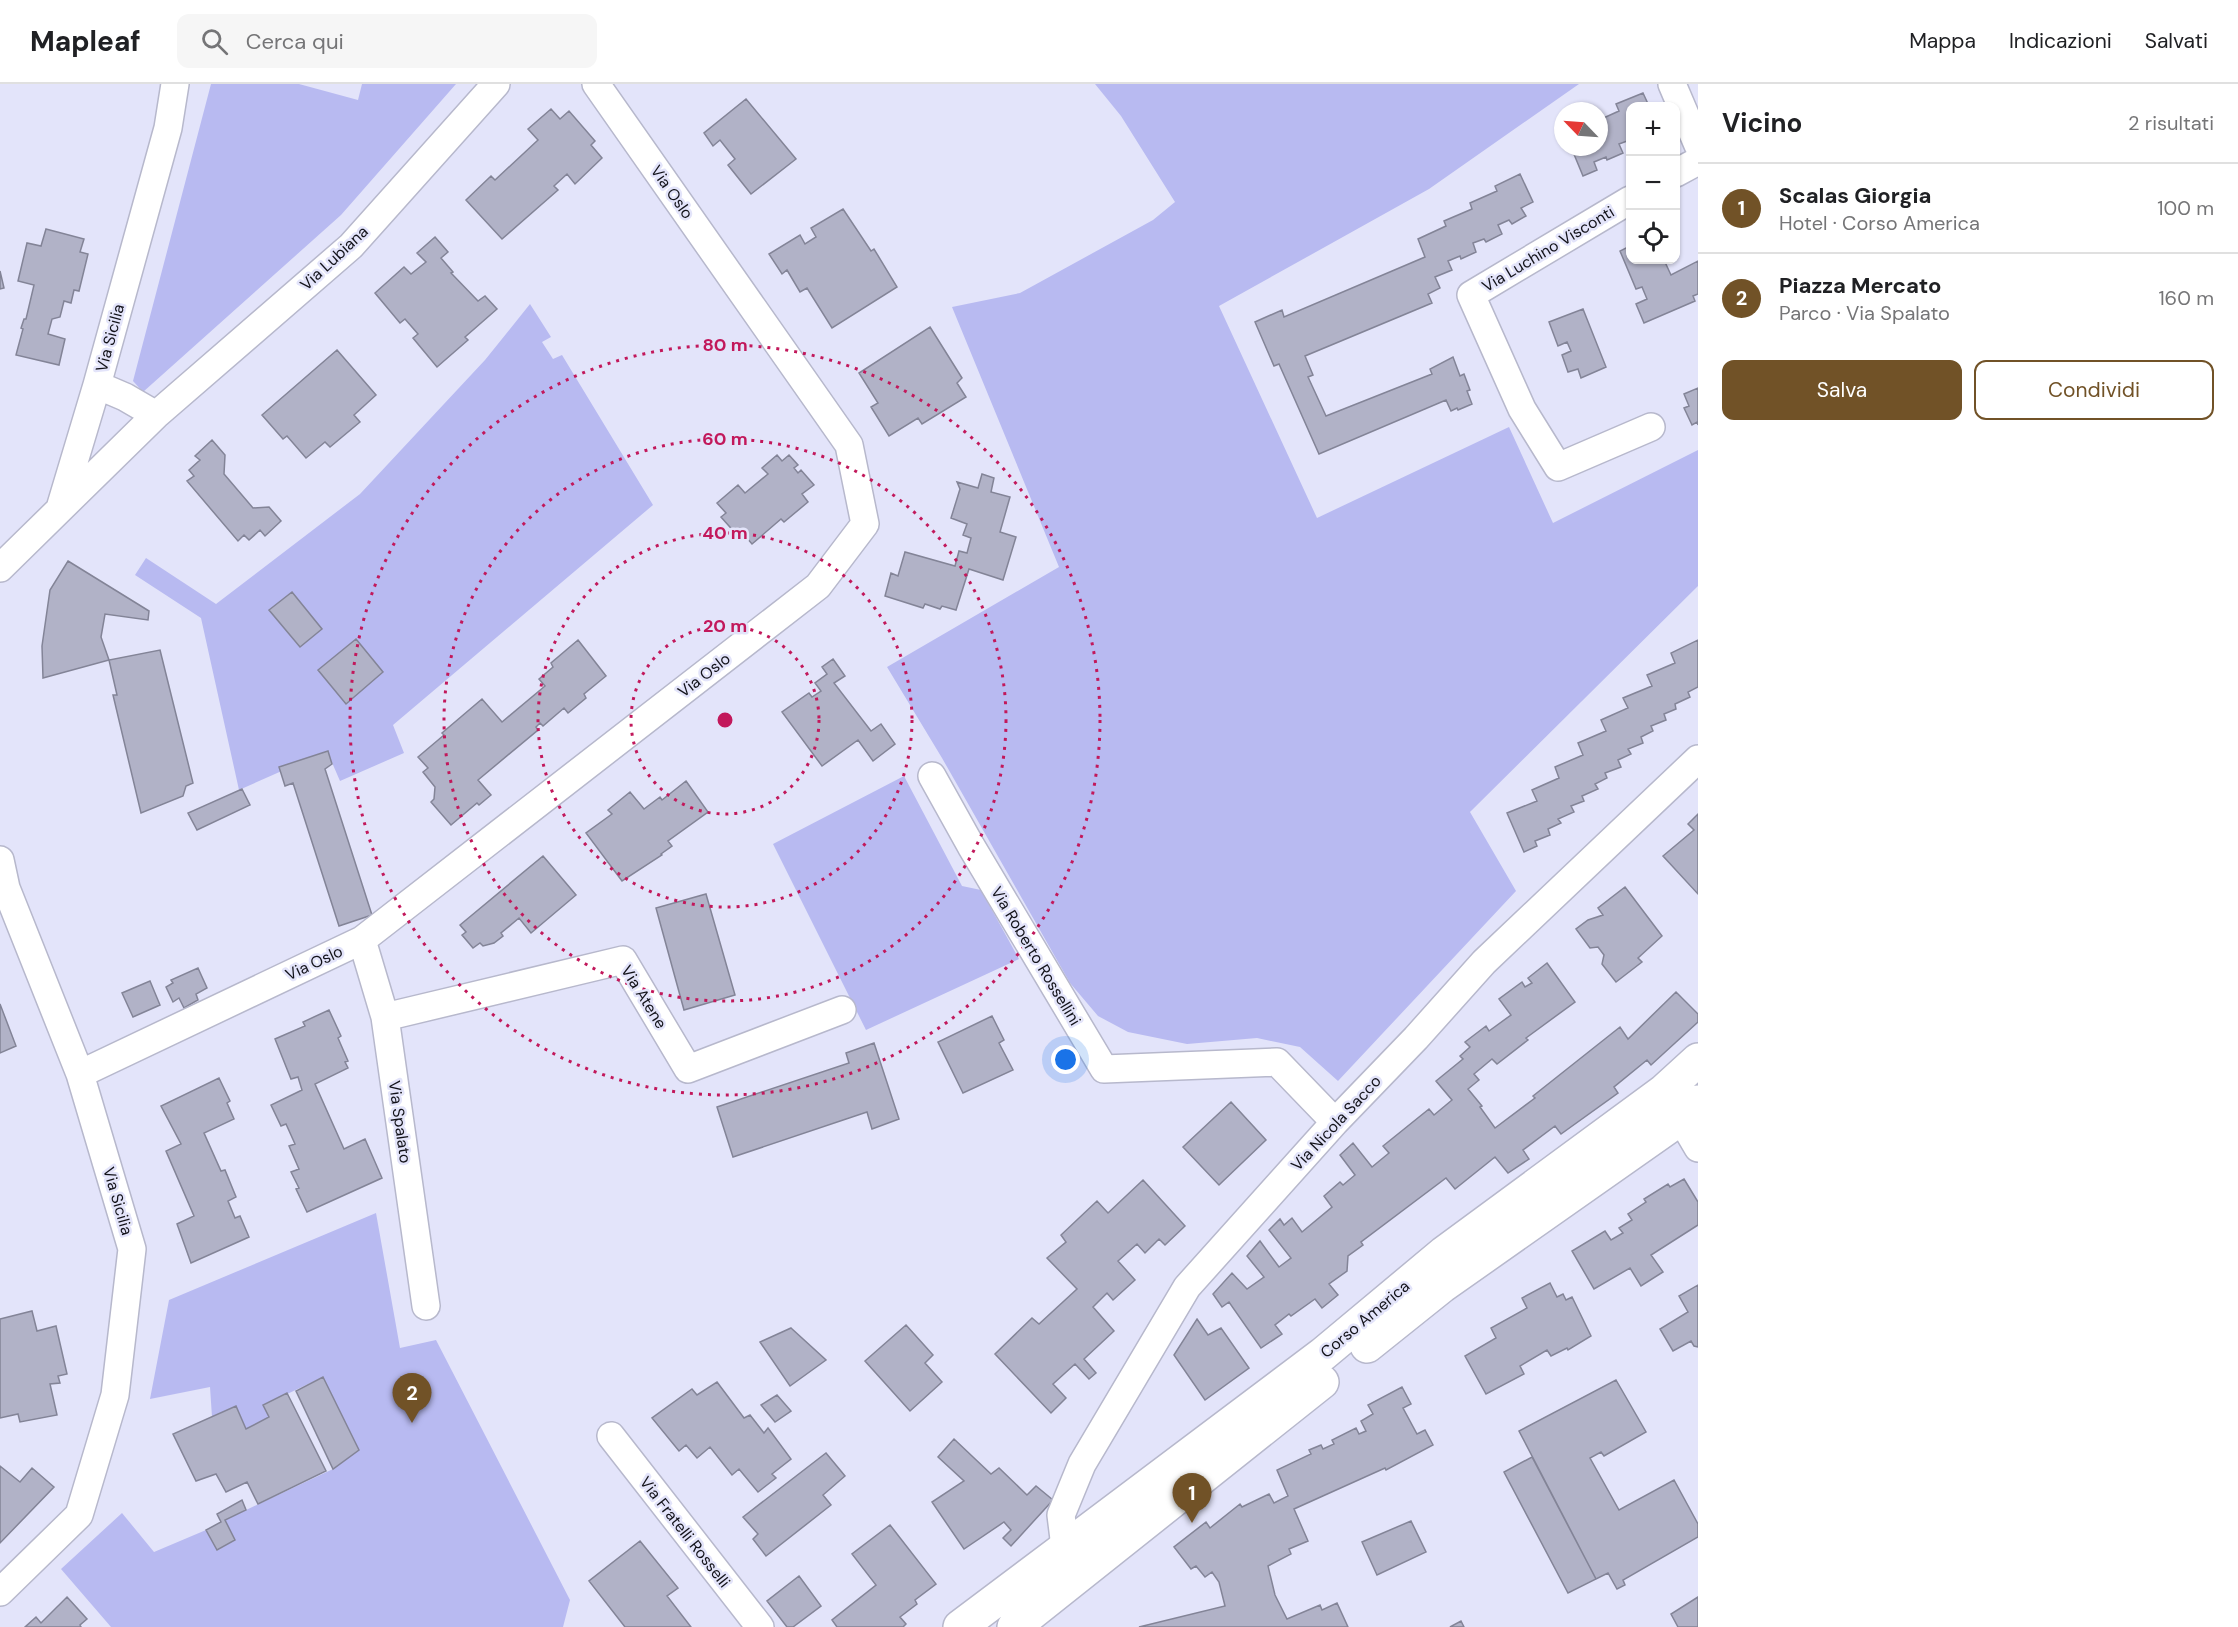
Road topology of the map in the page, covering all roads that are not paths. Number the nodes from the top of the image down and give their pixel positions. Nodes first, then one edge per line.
1 (175, 84) edge
2 (496, 84) edge
3 (596, 84) edge
4 (1684, 97) edge
5 (1698, 145) edge
6 (1698, 161) edge
7 (1680, 170) edge
8 (1626, 202) edge
9 (98, 385) junction
10 (156, 415) junction
11 (1651, 428) dead end
12 (59, 509) junction
13 (0, 568) edge
14 (1698, 759) edge
15 (932, 776) dead end
16 (0, 860) edge
17 (362, 940) junction
18 (842, 1010) dead end
19 (385, 1017) junction
20 (1698, 1060) edge
21 (81, 1074) junction
22 (1664, 1091) junction
23 (1689, 1110) edge
24 (1335, 1122) junction
25 (1698, 1148) edge
26 (426, 1306) dead end
27 (611, 1436) dead end
28 (1065, 1546) junction
29 (1086, 1571) junction
30 (0, 1592) edge
31 (760, 1627) edge
32 (960, 1627) edge
33 (1014, 1627) edge

1 - 9 street, Via Sicilia
2 - 10 street, Via Lubiana
3 - 17 street, Via Oslo
4 - 5 street
6 - 7 street
8 - 11 street, Via Luchino Visconti
9 - 10 street
9 - 12 street, Via Sicilia
10 - 12 street, Via Lubiana
12 - 13 street, Via Sicilia
14 - 24 street, Via Nicola Sacco
15 - 24 street, Via Roberto Rossellini
16 - 21 street, Via Sicilia
17 - 19 street, Via Spalato
17 - 21 street, Via Oslo
18 - 19 street, Via Atene
19 - 26 street, Via Spalato
20 - 22 street, Corso America
21 - 30 street, Via Sicilia
22 - 23 street
22 - 28 street, Corso America
23 - 25 street
23 - 29 street, Corso America
24 - 28 street, Via Nicola Sacco
27 - 31 street, Via Fratelli Rosselli
28 - 29 street
28 - 32 street, Corso America
29 - 33 street, Corso America

